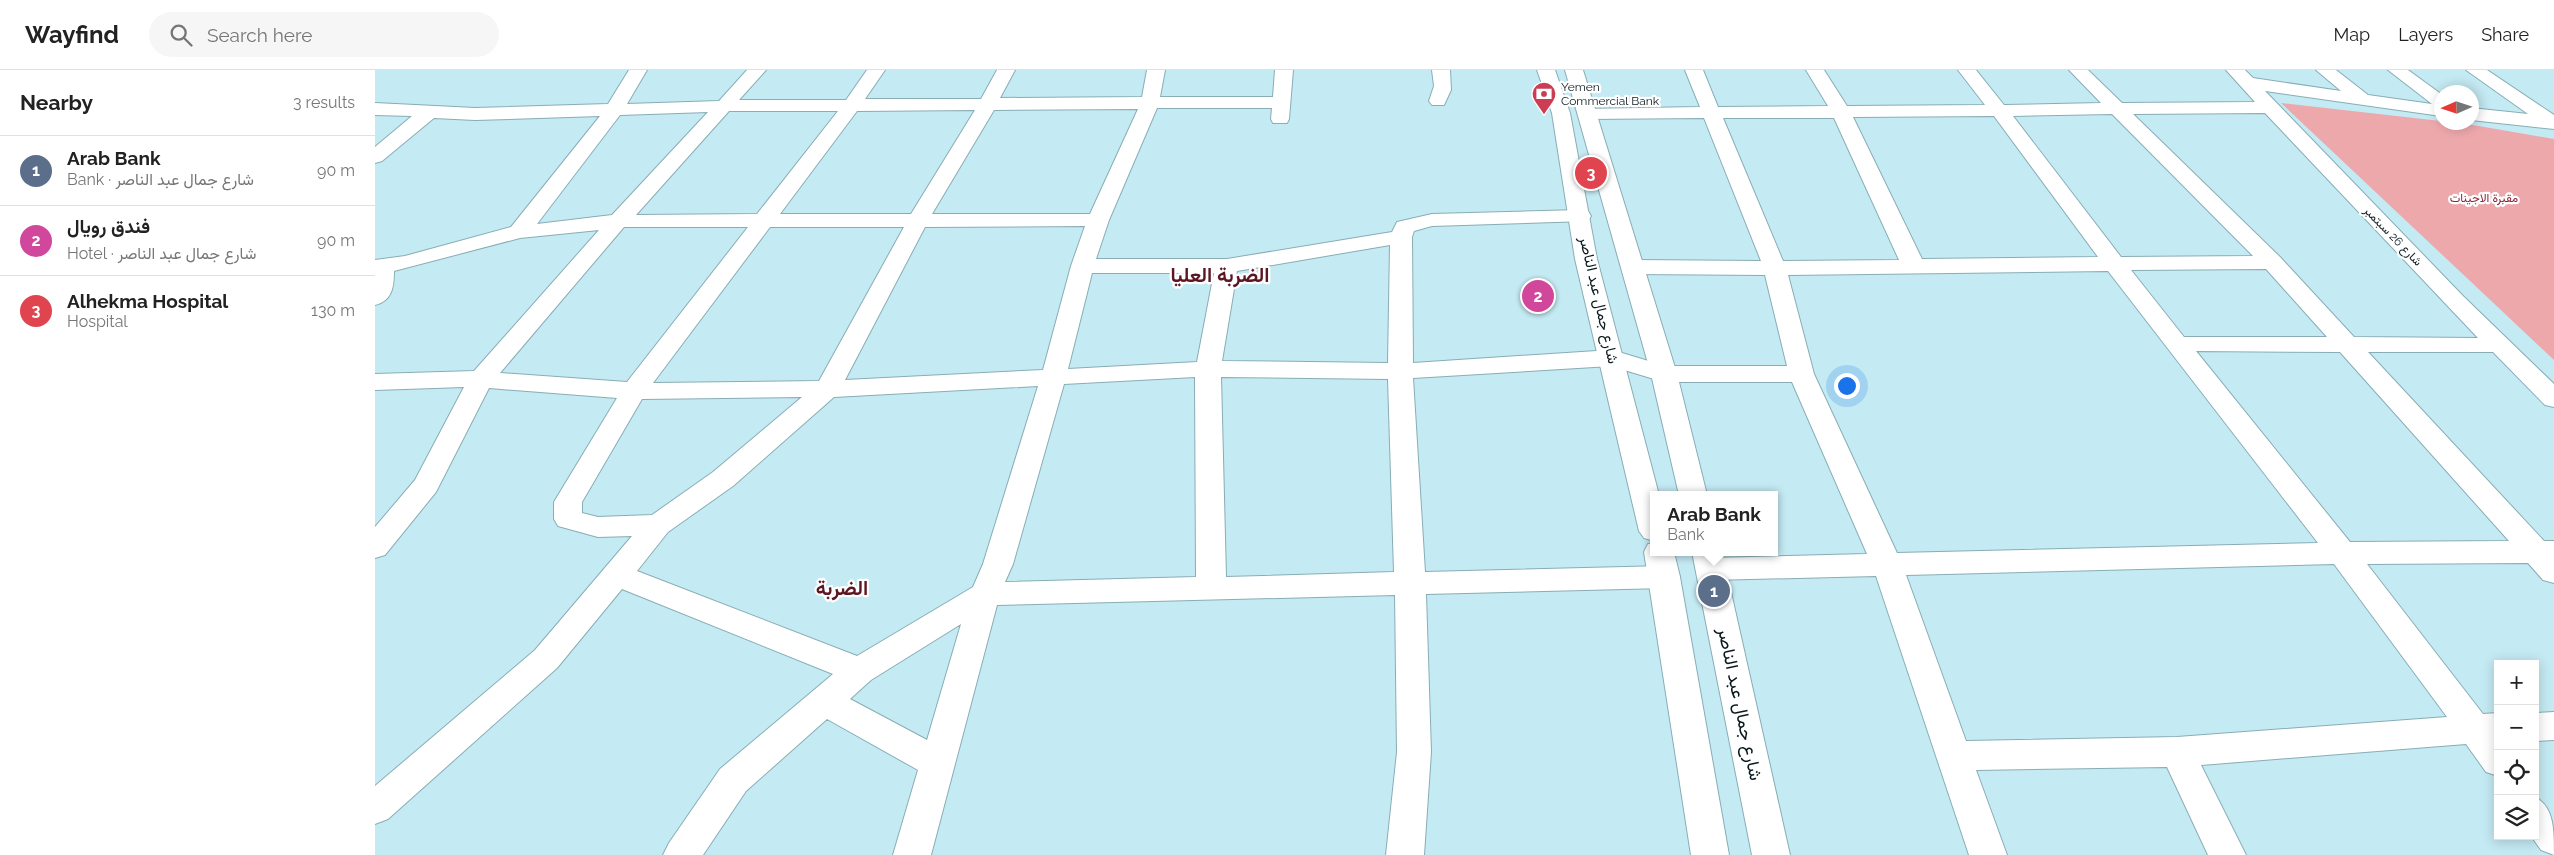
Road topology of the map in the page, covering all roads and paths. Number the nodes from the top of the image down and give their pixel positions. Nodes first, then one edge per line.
1 (638, 70) edge
2 (757, 70) edge
3 (876, 70) edge
4 (1006, 70) edge
5 (1156, 70) edge
6 (1284, 70) edge
7 (1441, 70) edge
8 (1546, 70) edge
9 (1574, 70) edge
10 (1694, 70) edge
11 (1815, 70) edge
12 (1967, 70) edge
13 (2078, 70) edge
14 (2325, 70) edge
15 (2397, 70) edge
16 (2475, 70) edge
17 (2241, 76) edge
18 (2434, 97) edge
19 (2363, 100) junction
20 (1438, 101) dead end
21 (1149, 103) junction
22 (987, 105) junction
23 (722, 106) junction
24 (851, 106) junction
25 (2271, 107) junction
26 (2115, 108) junction
27 (375, 109) edge
28 (2434, 109) edge
29 (614, 110) junction
30 (2000, 110) junction
31 (429, 112) junction
32 (1710, 112) junction
33 (1841, 112) junction
34 (1587, 113) junction
35 (2479, 115) edge
36 (2554, 123) edge
37 (375, 157) edge
38 (1580, 216) junction
39 (1098, 220) junction
40 (764, 221) junction
41 (619, 222) junction
42 (917, 222) junction
43 (519, 232) junction
44 (1401, 237) junction
45 (2272, 262) junction
46 (2114, 264) junction
47 (1082, 266) junction
48 (1227, 266) junction
49 (1633, 267) junction
50 (1914, 267) junction
51 (379, 268) edge
52 (1775, 268) junction
53 (375, 298) edge
54 (2179, 344) junction
55 (2346, 344) junction
56 (2501, 345) junction
57 (1612, 358) junction
58 (1208, 369) junction
59 (1401, 371) junction
60 (1663, 374) junction
61 (1801, 374) junction
62 (1054, 375) junction
63 (481, 379) junction
64 (375, 382) edge
65 (827, 389) junction
66 (634, 391) junction
67 (2554, 400) edge
68 (1692, 491) edge
69 (1650, 515) edge
70 (658, 525) junction
71 (375, 548) edge
72 (2341, 553) junction
73 (2549, 558) edge
74 (1709, 560) edge
75 (1662, 565) edge
76 (1887, 565) junction
77 (617, 575) junction
78 (1410, 583) junction
79 (1211, 588) junction
80 (985, 594) junction
81 (859, 671) junction
82 (824, 701) junction
83 (2554, 726) edge
84 (2539, 727) edge
85 (2486, 728) edge
86 (2494, 750) edge
87 (2177, 752) junction
88 (1955, 756) junction
89 (939, 764) junction
90 (375, 808) edge
91 (2539, 817) edge
92 (2554, 838) edge
93 (682, 855) edge
94 (912, 855) edge
95 (1405, 855) edge
96 (1710, 855) edge
97 (1771, 855) edge
98 (1988, 855) edge
99 (2227, 855) edge

1 - 29 street
2 - 23 street
3 - 24 street
4 - 22 street
5 - 21 street
6 - 21 street
7 - 20 street
8 - 38 street, شارع جمال عبد الناصر
9 - 34 street
10 - 32 street
11 - 33 street
12 - 30 street
13 - 26 street
14 - 19 street
15 - 18 street
16 - 36 street
17 - 19 street
17 - 25 street, شارع 26 سبتمبر
19 - 28 street
21 - 22 street
21 - 39 street
22 - 24 street
22 - 42 street
23 - 24 street
23 - 29 street
23 - 41 street
24 - 40 street
25 - 26 street
25 - 56 street, شارع 26 سبتمبر
26 - 30 street
26 - 45 street
27 - 31 street
29 - 31 street
29 - 43 street
30 - 33 street
30 - 46 street
31 - 37 street
32 - 33 street
32 - 34 street
32 - 52 street
33 - 50 street
34 - 49 street
35 - 36 street
38 - 44 street
38 - 57 street, شارع جمال عبد الناصر
39 - 42 street
39 - 47 street
40 - 41 street
40 - 42 street
40 - 66 street
41 - 43 street
41 - 63 street
42 - 65 street
43 - 51 street
44 - 48 street
44 - 59 street
45 - 46 street
45 - 55 street
46 - 50 street
46 - 54 street
47 - 48 street
47 - 62 street
48 - 58 street
49 - 52 street
49 - 60 street
50 - 52 street
51 - 53 street
52 - 61 street
54 - 55 street
54 - 72 street
55 - 56 street
55 - 73 street
56 - 67 street, شارع 26 سبتمبر
57 - 59 street
57 - 60 street
57 - 69 street, شارع جمال عبد الناصر
58 - 59 street
58 - 62 street
58 - 79 street
59 - 78 street
60 - 61 street
60 - 68 street
61 - 76 street
62 - 65 street
62 - 80 street
63 - 64 street
63 - 66 street
63 - 71 street
65 - 66 street
65 - 70 street
66 - 70 street
70 - 77 street
72 - 73 street
72 - 76 street
72 - 85 street
74 - 76 street
74 - 97 street, شارع جمال عبد الناصر
75 - 78 street
75 - 96 street
76 - 88 street
77 - 81 street
77 - 90 street
78 - 79 street
78 - 95 street
79 - 80 street
80 - 81 street
80 - 89 street
81 - 82 street
82 - 89 street
82 - 93 street
83 - 84 street
85 - 86 street
85 - 87 street
87 - 88 street
87 - 99 street
88 - 98 street
89 - 94 street
91 - 92 street

